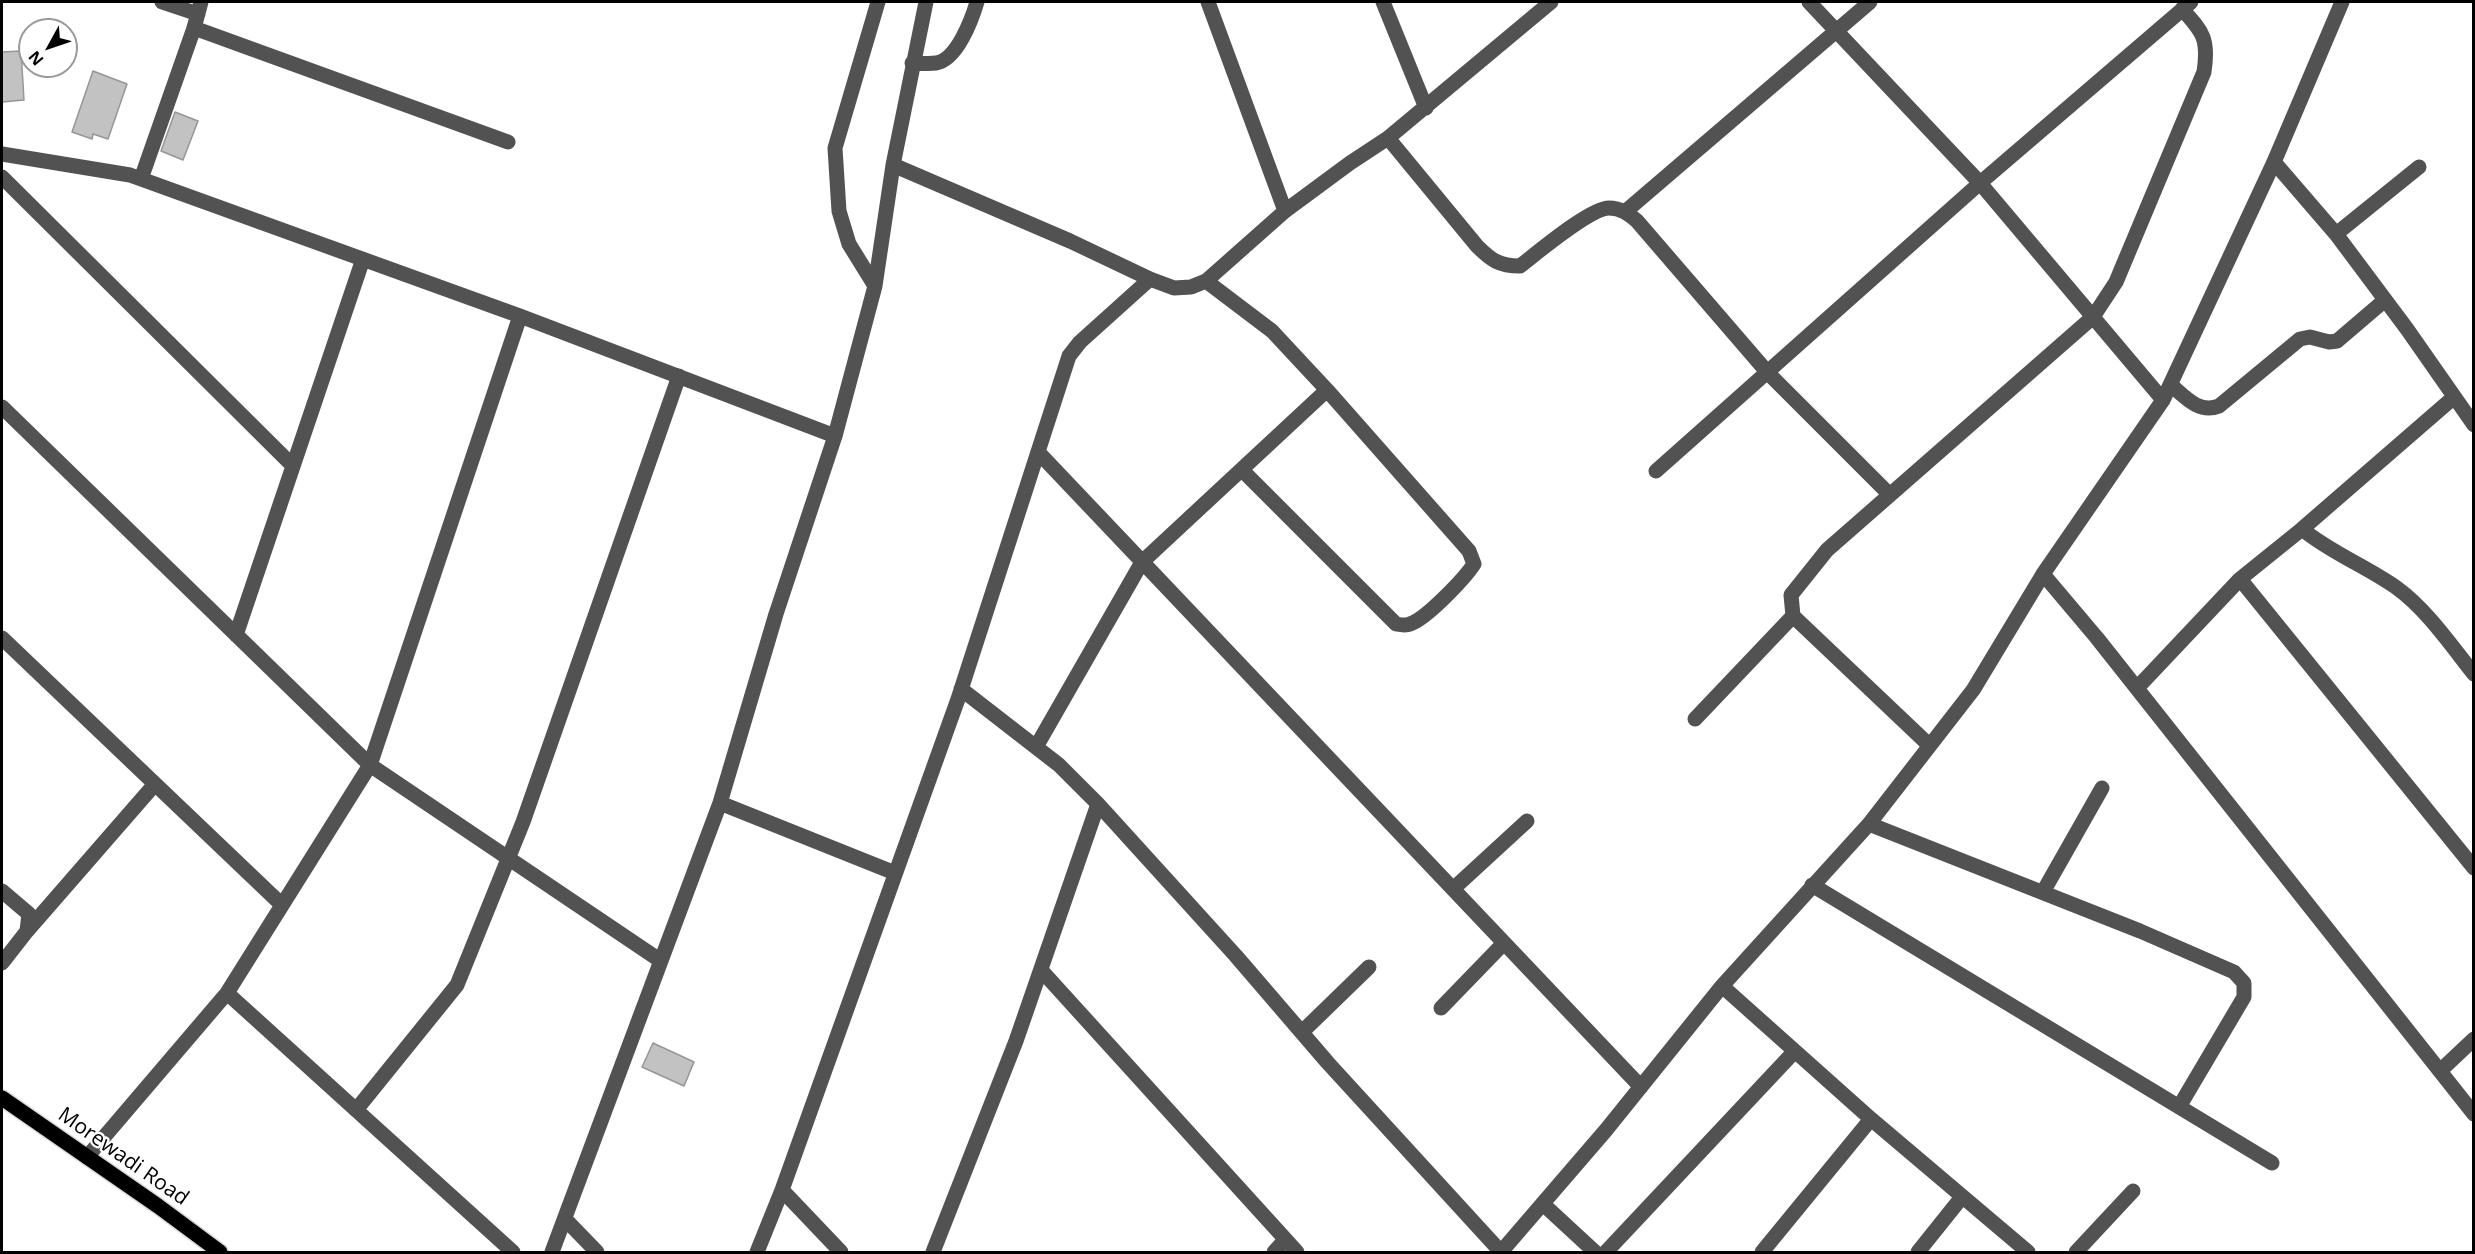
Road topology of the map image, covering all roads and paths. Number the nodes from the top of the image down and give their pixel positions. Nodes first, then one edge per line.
1 (162, 2) edge
2 (878, 2) edge
3 (926, 2) edge
4 (977, 2) edge
5 (1208, 2) edge
6 (1383, 2) edge
7 (1551, 2) edge
8 (1809, 2) edge
9 (1870, 2) edge
10 (2342, 2) edge
11 (2186, 5) edge
12 (198, 14) edge
13 (1837, 31) junction
14 (912, 63) junction
15 (1426, 108) junction
16 (1388, 138) junction
17 (508, 142) dead end
18 (2, 154) edge
19 (2274, 162) junction
20 (893, 165) junction
21 (2419, 167) dead end
22 (2, 177) edge
23 (141, 179) junction
24 (1980, 183) junction
25 (1285, 211) junction
26 (1626, 212) junction
27 (2336, 234) junction
28 (363, 259) junction
29 (1150, 279) junction
30 (1206, 281) junction
31 (874, 286) junction
32 (2385, 300) junction
33 (520, 316) junction
34 (2092, 317) junction
35 (1768, 373) junction
36 (679, 376) junction
37 (2171, 385) junction
38 (1327, 390) junction
39 (2453, 398) junction
40 (2163, 400) junction
41 (2, 407) edge
42 (2474, 425) edge
43 (835, 436) junction
44 (1038, 452) junction
45 (293, 466) junction
46 (1242, 470) junction
47 (1656, 471) dead end
48 (1890, 495) junction
49 (2302, 529) junction
50 (1142, 562) junction
51 (2043, 574) junction
52 (2240, 579) junction
53 (1793, 616) junction
54 (236, 635) junction
55 (2, 638) edge
56 (2474, 674) edge
57 (2137, 688) junction
58 (961, 689) junction
59 (1695, 719) dead end
60 (1929, 745) junction
61 (1036, 747) junction
62 (370, 765) junction
63 (155, 784) junction
64 (2102, 788) dead end
65 (720, 803) junction
66 (1098, 804) junction
67 (1527, 821) dead end
68 (1869, 824) junction
69 (507, 859) junction
70 (2474, 868) edge
71 (895, 873) junction
72 (1812, 885) junction
73 (1453, 889) junction
74 (2, 891) edge
75 (2043, 892) junction
76 (282, 905) junction
77 (27, 931) junction
78 (1504, 943) junction
79 (661, 961) junction
80 (2, 963) edge
81 (1369, 967) dead end
82 (1041, 970) junction
83 (1722, 986) junction
84 (227, 993) junction
85 (1441, 1008) dead end
86 (1302, 1032) junction
87 (2474, 1039) edge
88 (1794, 1052) junction
89 (2440, 1071) junction
90 (1641, 1087) junction
91 (2, 1098) edge
92 (2179, 1107) junction
93 (356, 1110) junction
94 (2474, 1114) edge
95 (1870, 1119) junction
96 (87, 1157) junction
97 (2272, 1163) dead end
98 (782, 1190) junction
99 (2133, 1191) dead end
100 (1962, 1197) junction
101 (1543, 1204) junction
102 (565, 1219) junction
103 (1284, 1241) junction
104 (220, 1252) edge
105 (513, 1252) edge
106 (552, 1252) edge
107 (597, 1252) edge
108 (758, 1252) edge
109 (841, 1252) edge
110 (933, 1252) edge
111 (1274, 1252) edge
112 (1297, 1252) edge
113 (1501, 1252) edge
114 (1595, 1252) edge
115 (1606, 1252) edge
116 (1762, 1252) edge
117 (1918, 1252) edge
118 (2028, 1252) edge
119 (2076, 1252) edge

1 - 12 street
2 - 31 street
3 - 14 street
4 - 14 street
5 - 25 street
6 - 15 street
7 - 15 street
8 - 13 street
9 - 13 street
10 - 19 street
11 - 24 street
11 - 34 street
12 - 17 street
12 - 23 street
13 - 24 street
13 - 26 street
14 - 20 street
15 - 16 street
16 - 25 street
16 - 26 street
18 - 23 street
19 - 27 street
19 - 37 street
20 - 29 street
20 - 31 street
21 - 27 street
22 - 45 street
23 - 28 street
24 - 34 street
24 - 35 street
25 - 30 street
26 - 35 street
27 - 32 street
28 - 33 street
28 - 45 street
29 - 30 street
29 - 44 street
30 - 38 street
31 - 43 street
32 - 37 street
32 - 39 street
33 - 36 street
33 - 62 street
34 - 40 street
34 - 48 street
35 - 47 street
35 - 48 street
36 - 43 street
36 - 69 street
37 - 40 street
38 - 46 street
38 - 46 street
39 - 42 street
39 - 49 street
40 - 51 street
41 - 54 street
43 - 65 street
44 - 50 street
44 - 58 street
45 - 54 street
46 - 50 street
48 - 53 street
49 - 52 street
49 - 56 street
50 - 61 street
50 - 73 street
51 - 57 street
51 - 60 street
52 - 57 street
52 - 70 street
53 - 59 street
53 - 60 street
54 - 62 street
55 - 63 street
57 - 89 street
58 - 61 street
58 - 71 street
60 - 68 street
61 - 66 street
62 - 69 street
62 - 76 street
63 - 76 street
63 - 77 street
64 - 75 street
65 - 71 street
65 - 79 street
66 - 82 street
66 - 86 street
67 - 73 street
68 - 72 street
68 - 75 street
69 - 79 street
69 - 93 street
71 - 98 street
72 - 83 street
72 - 92 street
73 - 78 street
74 - 77 street
75 - 92 street
76 - 84 street
77 - 80 street
78 - 85 street
78 - 90 street
79 - 102 street
81 - 86 street
82 - 103 street
82 - 110 street
83 - 88 street
83 - 90 street
84 - 93 street
84 - 96 street
86 - 113 street
87 - 89 street
88 - 95 street
88 - 115 street
89 - 94 street
90 - 101 street
91 - 96 main road, Morewadi Road
92 - 97 street
93 - 105 street
95 - 100 street
95 - 116 street
96 - 104 main road, Morewadi Road
98 - 108 street
98 - 109 street
99 - 119 street
100 - 117 street
100 - 118 street
101 - 113 street
101 - 114 street
102 - 106 street
102 - 107 street
103 - 111 street
103 - 112 street

